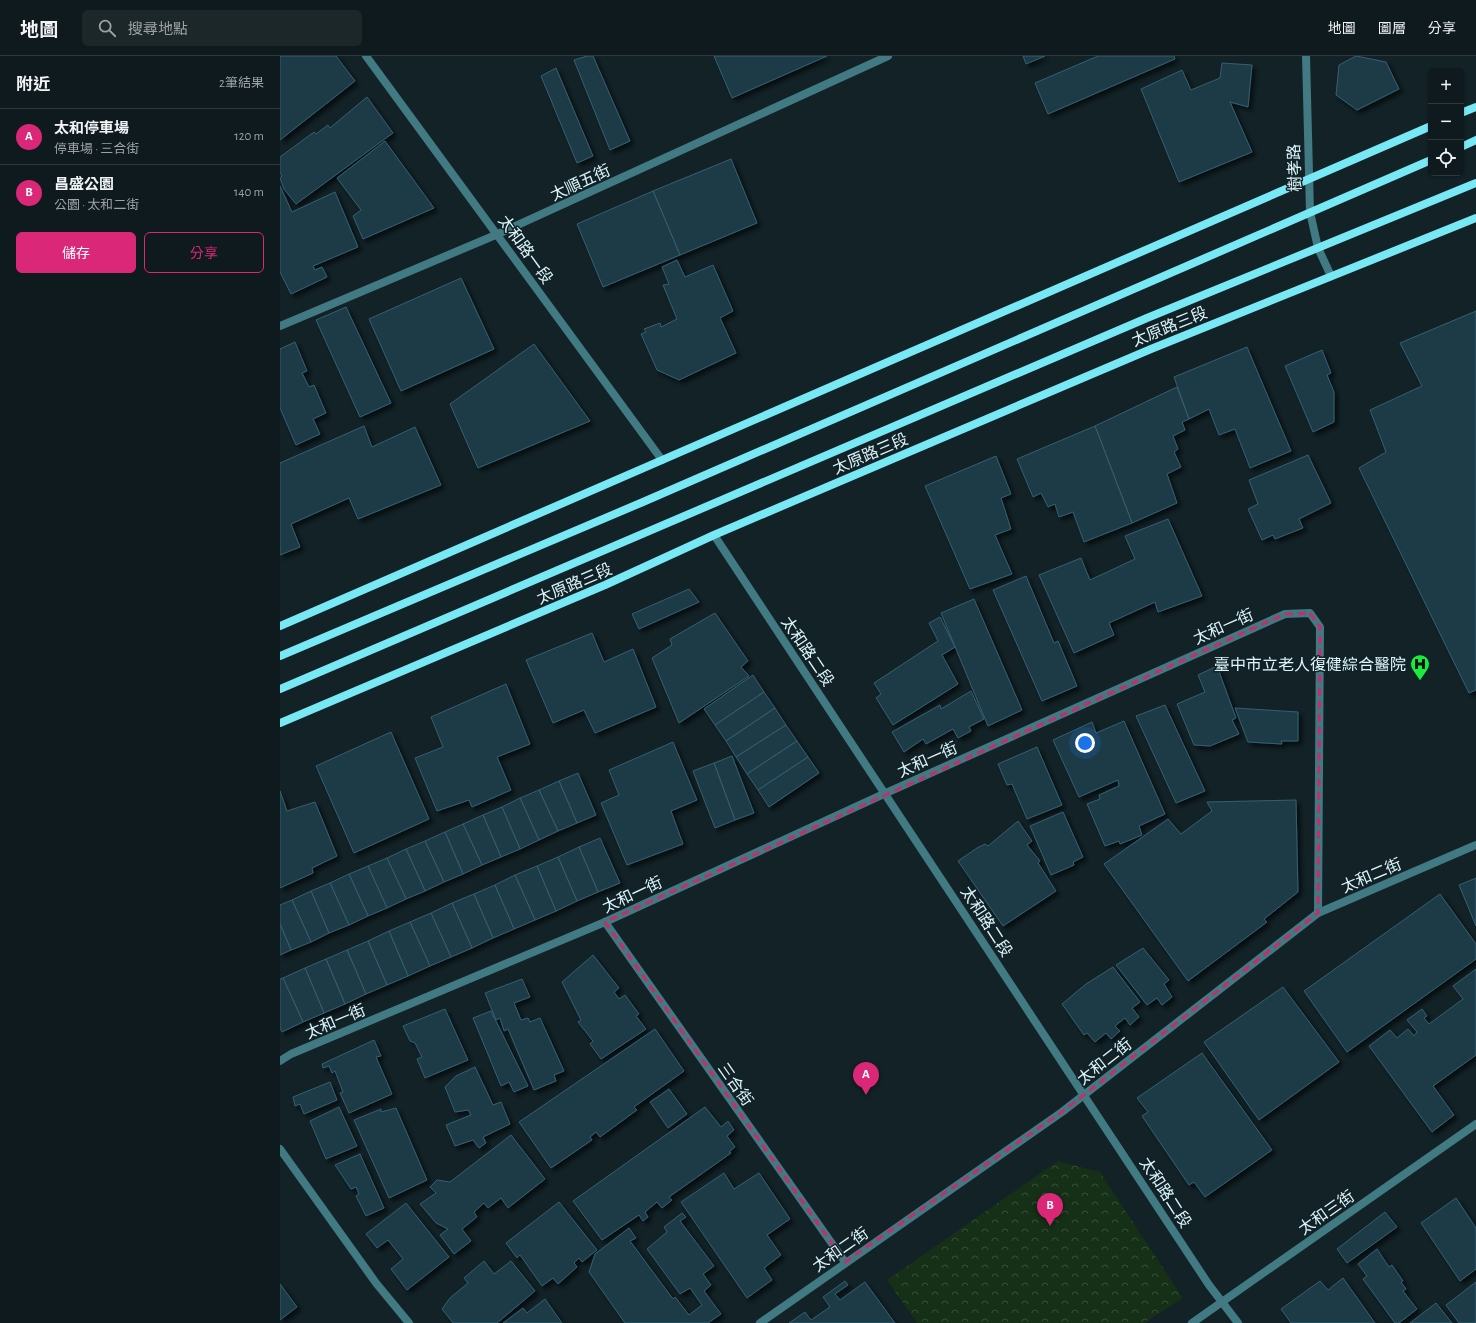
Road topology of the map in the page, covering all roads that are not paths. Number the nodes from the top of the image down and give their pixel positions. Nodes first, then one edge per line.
1 (366, 56) edge
2 (888, 56) edge
3 (1306, 56) edge
4 (1476, 107) edge
5 (1464, 112) edge
6 (1428, 127) edge
7 (1476, 140) edge
8 (1464, 146) edge
9 (1428, 161) edge
10 (1308, 180) junction
11 (1476, 184) edge
12 (1310, 212) junction
13 (1476, 218) edge
14 (498, 234) junction
15 (1318, 248) junction
16 (1331, 276) junction
17 (280, 326) edge
18 (662, 460) junction
19 (714, 534) junction
20 (280, 626) edge
21 (280, 656) edge
22 (280, 689) edge
23 (280, 723) edge
24 (886, 793) junction
25 (1476, 845) edge
26 (1318, 913) junction
27 (605, 922) junction
28 (280, 1061) edge
29 (1084, 1094) junction
30 (1476, 1124) edge
31 (280, 1149) edge
32 (845, 1262) junction
33 (1223, 1301) junction
34 (409, 1323) edge
35 (760, 1323) edge
36 (1192, 1323) edge
37 (1238, 1323) edge

1 - 14 street, 太和路一段
2 - 14 street, 太順五街
3 - 10 street, 樹孝路
4 - 5 main road
6 - 10 main road
7 - 8 main road
9 - 12 main road
10 - 12 street, 樹孝路
10 - 18 main road
11 - 15 main road, 太原路三段
12 - 15 street, 樹孝路
12 - 21 main road
13 - 16 main road, 太原路三段
14 - 17 street, 太順五街
14 - 18 street, 太和路一段
15 - 16 street, 樹孝路
15 - 22 main road, 太原路三段
16 - 19 main road, 太原路三段
18 - 20 main road
19 - 23 main road, 太原路三段
19 - 24 street, 太和路二段
24 - 26 street, 太和一街
24 - 27 street, 太和一街
24 - 29 street, 太和路二段
25 - 26 street, 太和二街
26 - 29 street, 太和二街
27 - 28 street, 太和一街
27 - 32 street, 三合街
29 - 32 street, 太和二街
29 - 33 street, 太和路二段
30 - 33 street, 太和三街
31 - 34 street
32 - 35 street, 太和二街
33 - 36 street, 太和三街
33 - 37 street, 太和路二段

